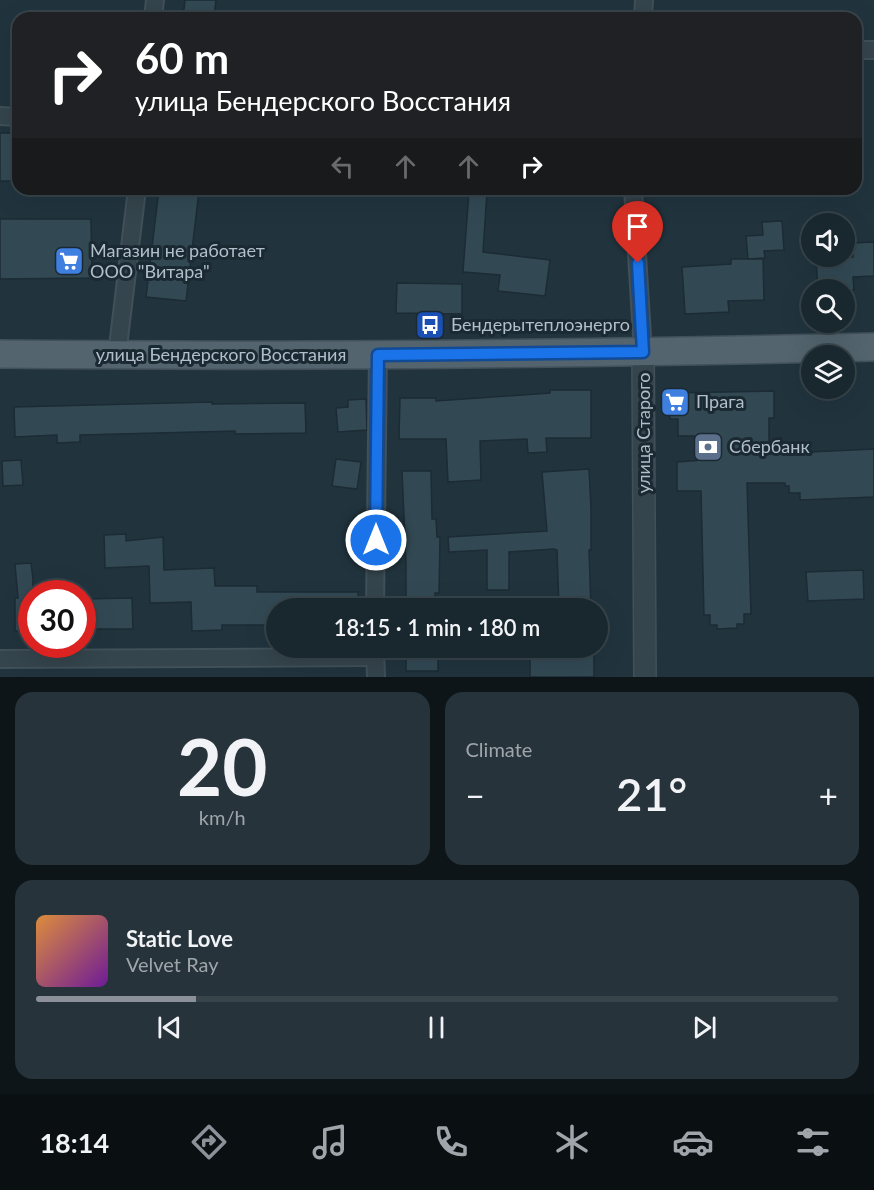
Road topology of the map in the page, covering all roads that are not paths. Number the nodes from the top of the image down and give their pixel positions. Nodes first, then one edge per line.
1 (136, 195) edge
2 (633, 195) edge
3 (874, 347) edge
4 (643, 352) junction
5 (0, 354) edge
6 (117, 355) junction
7 (378, 355) junction
8 (375, 598) edge
9 (266, 654) edge
10 (375, 658) edge
11 (0, 659) edge
12 (376, 677) edge
13 (645, 677) edge

1 - 6 street
2 - 4 street, улица Старого
3 - 4 main road, улица Бендерского Восстания
4 - 7 main road, улица Бендерского Восстания
4 - 13 street, улица Старого
5 - 6 main road, улица Бендерского Восстания
6 - 7 main road, улица Бендерского Восстания
7 - 8 street
9 - 11 street
10 - 12 street

